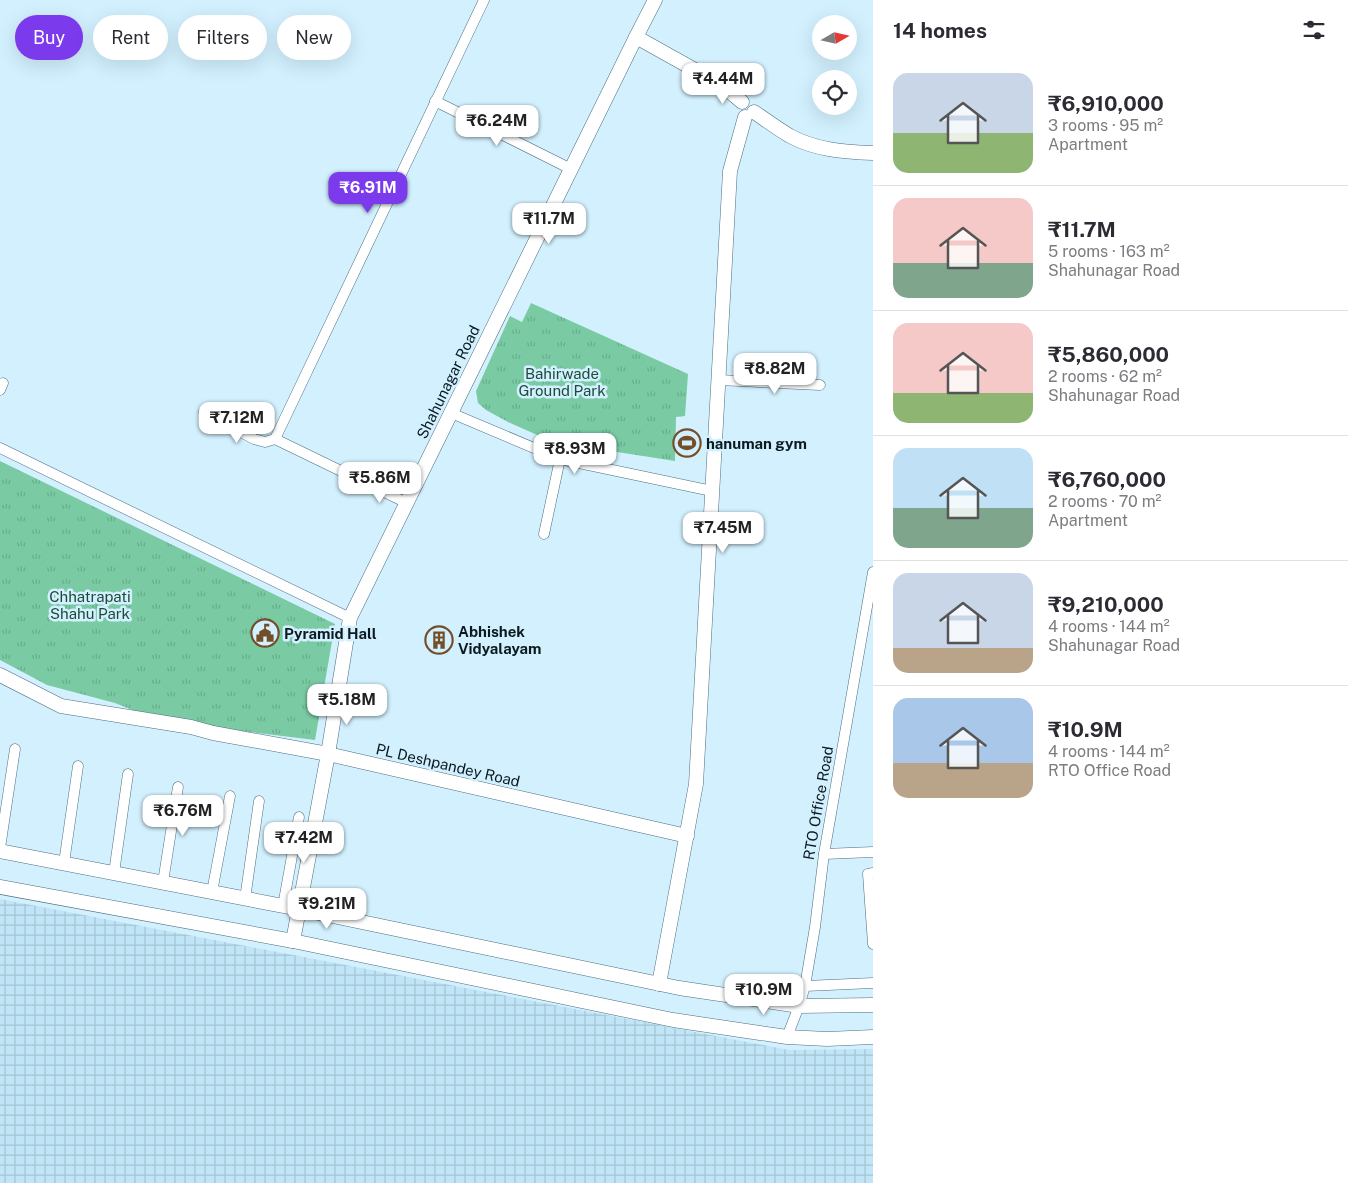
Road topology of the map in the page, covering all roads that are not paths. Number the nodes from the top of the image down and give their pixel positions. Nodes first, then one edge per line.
1 (484, 0) edge
2 (655, 0) edge
3 (636, 37) junction
4 (435, 101) junction
5 (750, 115) junction
6 (873, 153) edge
7 (571, 170) junction
8 (719, 380) junction
9 (820, 385) dead end
10 (204, 412) dead end
11 (451, 413) junction
12 (275, 439) junction
13 (0, 448) edge
14 (560, 459) junction
15 (712, 491) junction
16 (406, 503) junction
17 (544, 534) dead end
18 (873, 572) edge
19 (350, 618) junction
20 (0, 674) edge
21 (15, 750) dead end
22 (328, 754) junction
23 (78, 766) dead end
24 (128, 774) dead end
25 (178, 787) dead end
26 (230, 796) dead end
27 (259, 801) dead end
28 (299, 817) dead end
29 (687, 836) junction
30 (0, 850) edge
31 (873, 852) edge
32 (824, 854) junction
33 (64, 863) junction
34 (114, 873) junction
35 (873, 873) edge
36 (163, 882) junction
37 (0, 887) edge
38 (212, 892) junction
39 (245, 899) junction
40 (284, 906) junction
41 (299, 909) junction
42 (293, 942) junction
43 (873, 944) edge
44 (873, 983) edge
45 (659, 984) junction
46 (805, 986) junction
47 (873, 1005) edge
48 (800, 1006) junction
49 (786, 1037) junction
50 (873, 1038) edge

1 - 4 street
2 - 3 street, Shahunagar Road
3 - 5 street
3 - 7 street, Shahunagar Road
4 - 7 street
4 - 12 street
5 - 6 street
5 - 8 street
7 - 11 street, Shahunagar Road
8 - 9 street
8 - 15 street
10 - 12 street
11 - 14 street
11 - 16 street, Shahunagar Road
12 - 16 street
13 - 19 street
14 - 15 street
14 - 17 street
15 - 29 street
16 - 19 street, Shahunagar Road
18 - 32 street, RTO Office Road
19 - 22 street, Shahunagar Road
20 - 22 street, PL Deshpandey Road
21 - 30 street
22 - 29 street, PL Deshpandey Road
22 - 41 street, Shahunagar Road
23 - 33 street
24 - 34 street
25 - 36 street
26 - 38 street
27 - 39 street
28 - 40 street
29 - 45 street
30 - 33 street
31 - 32 street
32 - 46 street, RTO Office Road
33 - 34 street
34 - 36 street
35 - 43 street
36 - 38 street
37 - 42 street
38 - 39 street
39 - 40 street
40 - 41 street
41 - 42 street, Shahunagar Road
41 - 45 street
42 - 49 street
44 - 46 street
45 - 48 street
46 - 48 street, RTO Office Road
47 - 48 street
48 - 49 street, RTO Office Road
49 - 50 street

